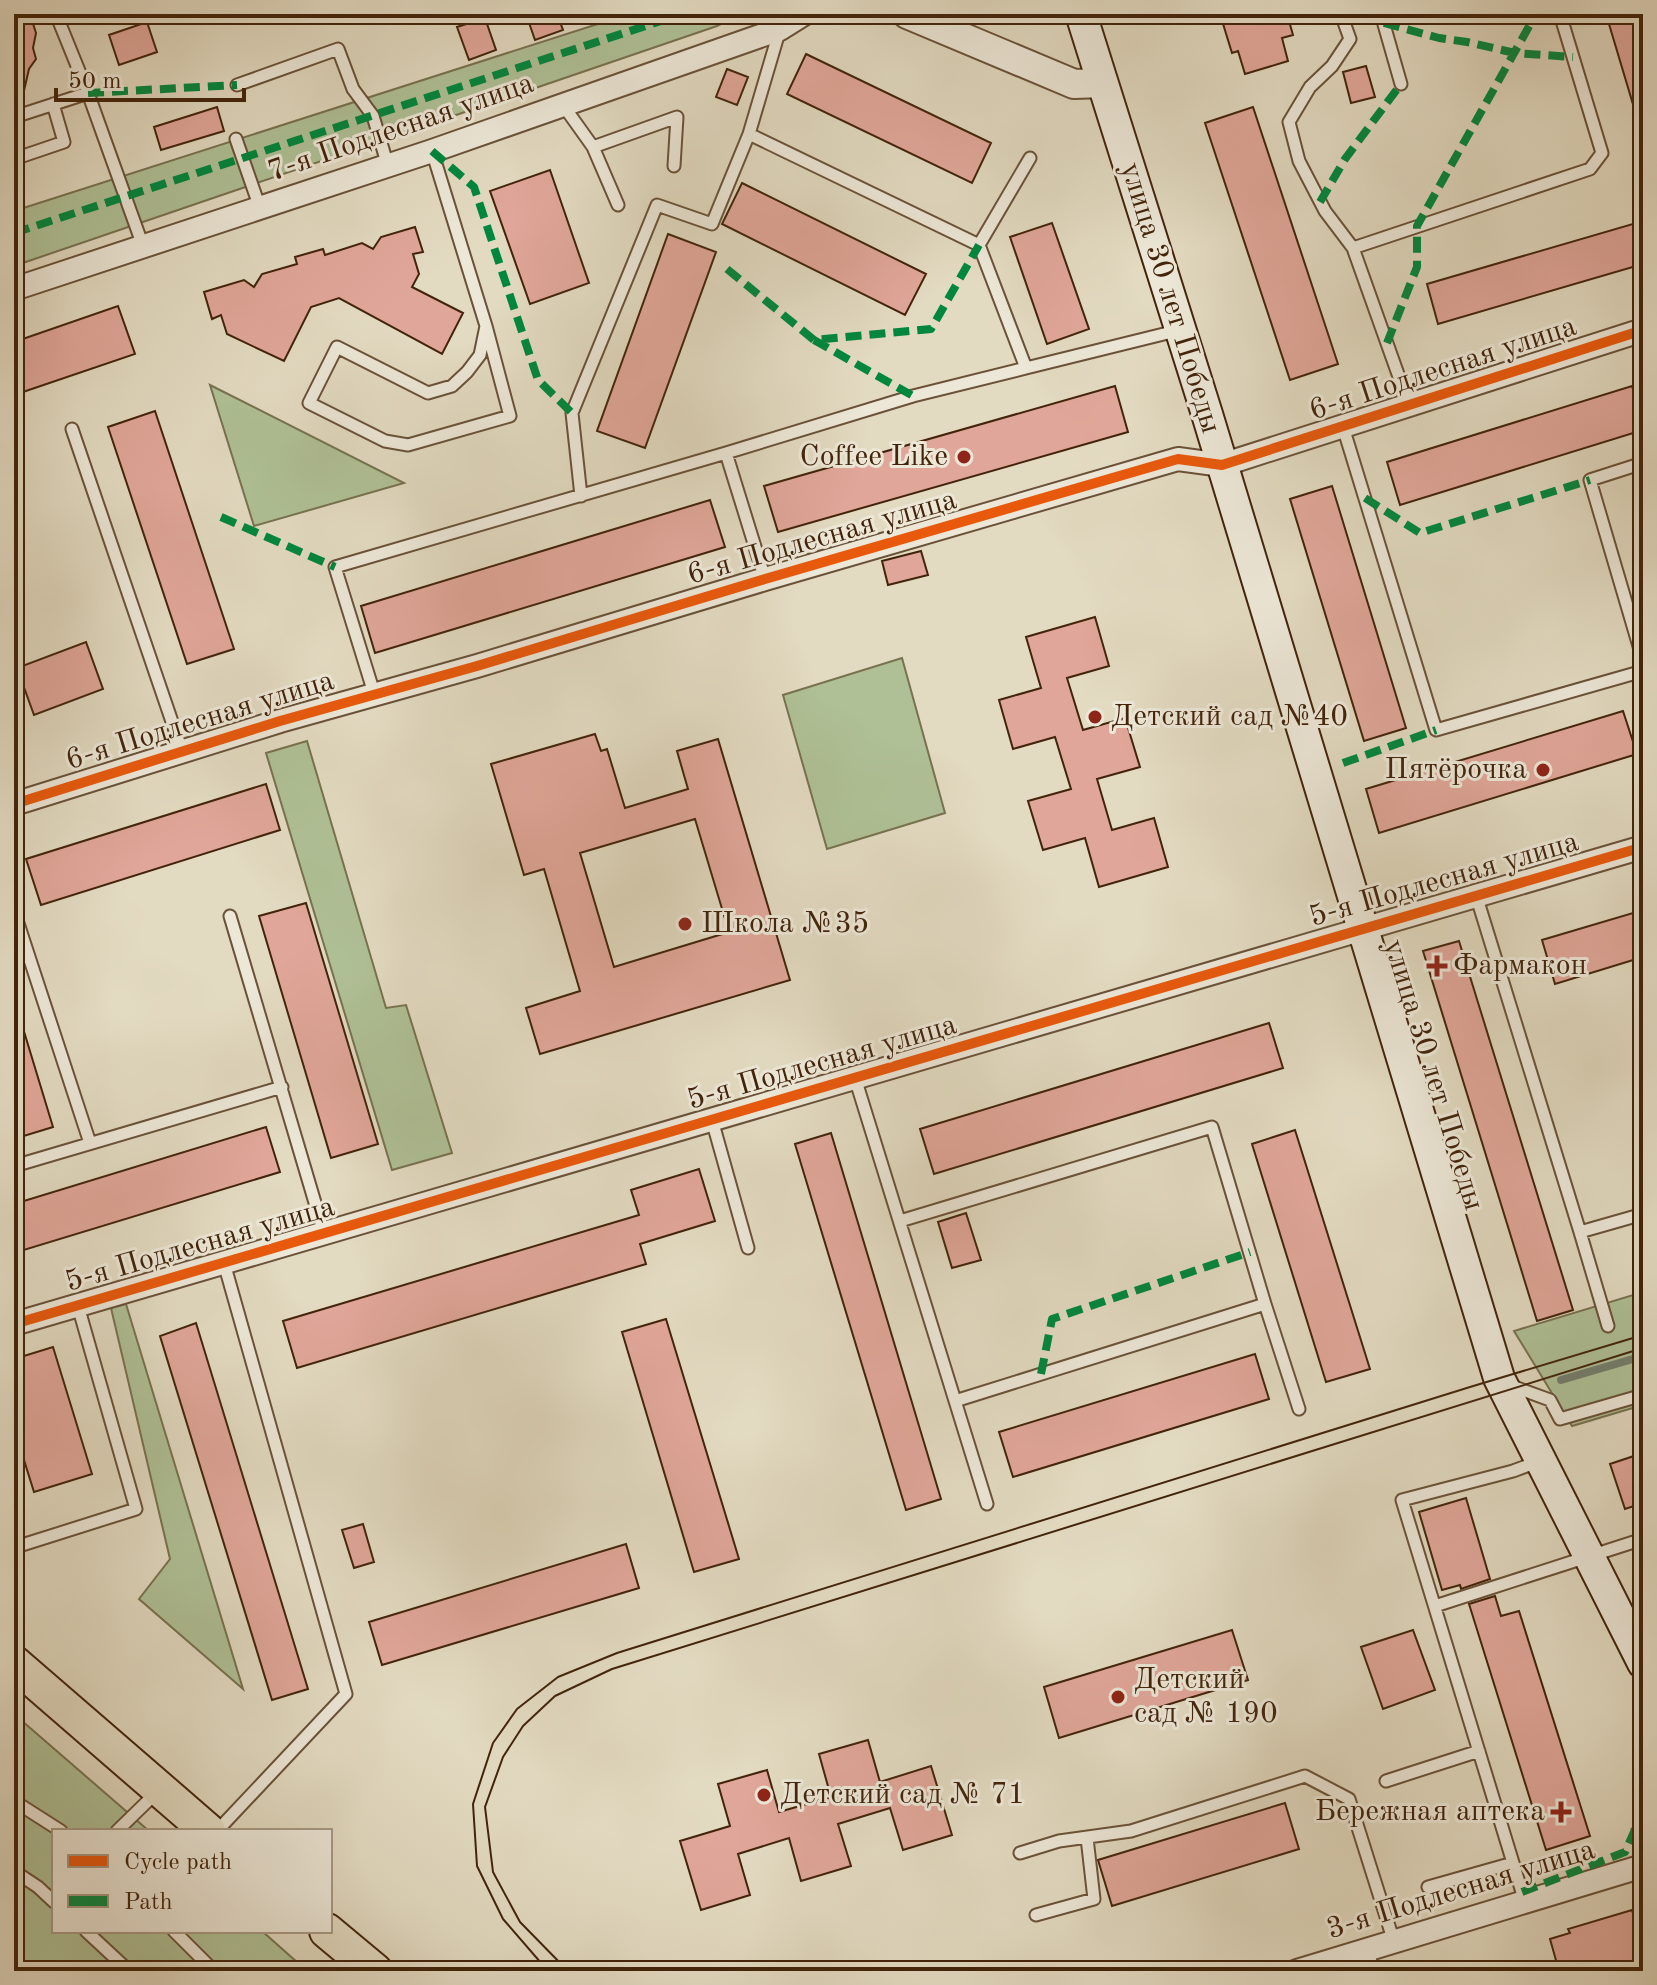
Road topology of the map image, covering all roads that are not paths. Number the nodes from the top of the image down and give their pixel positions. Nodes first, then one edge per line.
1 (56, 14) edge
2 (804, 14) edge
3 (907, 14) edge
4 (1081, 14) edge
5 (1341, 14) edge
6 (1381, 14) edge
7 (1560, 14) edge
8 (780, 29) junction
9 (1103, 83) junction
10 (1401, 84) dead end
11 (237, 85) dead end
12 (88, 93) junction
13 (53, 104) junction
14 (563, 105) junction
15 (14, 117) edge
16 (749, 134) junction
17 (236, 139) dead end
18 (593, 147) junction
19 (432, 151) junction
20 (1030, 158) dead end
21 (14, 159) edge
22 (388, 166) junction
23 (674, 166) dead end
24 (618, 205) dead end
25 (260, 208) junction
26 (979, 245) junction
27 (143, 246) junction
28 (1353, 248) junction
29 (14, 289) edge
30 (486, 326) junction
31 (1180, 330) junction
32 (1643, 330) edge
33 (1026, 368) junction
34 (1409, 405) junction
35 (1343, 427) junction
36 (72, 429) dead end
37 (726, 453) junction
38 (1643, 463) edge
39 (1222, 465) junction
40 (581, 496) junction
41 (765, 579) junction
42 (1643, 660) edge
43 (1643, 671) edge
44 (374, 693) junction
45 (182, 751) junction
46 (14, 804) edge
47 (1643, 847) edge
48 (1476, 895) junction
49 (14, 911) edge
50 (230, 916) dead end
51 (1363, 929) junction
52 (855, 1078) junction
53 (282, 1087) junction
54 (712, 1120) junction
55 (90, 1143) junction
56 (14, 1166) edge
57 (1643, 1214) edge
58 (900, 1221) junction
59 (1580, 1232) junction
60 (324, 1233) junction
61 (748, 1248) dead end
62 (224, 1263) junction
63 (1265, 1304) junction
64 (78, 1306) junction
65 (14, 1324) edge
66 (1608, 1326) dead end
67 (1499, 1378) junction
68 (1643, 1395) edge
69 (955, 1401) junction
70 (1299, 1409) dead end
71 (1540, 1460) junction
72 (987, 1504) dead end
73 (14, 1539) edge
74 (1643, 1539) edge
75 (1589, 1557) junction
76 (1435, 1606) junction
77 (14, 1663) edge
78 (1643, 1663) edge
79 (1479, 1751) junction
80 (1386, 1781) dead end
81 (159, 1789) junction
82 (14, 1801) edge
83 (58, 1829) edge
84 (119, 1829) edge
85 (206, 1829) edge
86 (219, 1829) edge
87 (1087, 1838) junction
88 (1020, 1853) dead end
89 (1513, 1863) junction
90 (1643, 1866) edge
91 (14, 1871) edge
92 (1428, 1887) dead end
93 (52, 1900) edge
94 (1525, 1902) junction
95 (1036, 1915) dead end
96 (88, 1933) edge
97 (176, 1933) edge
98 (329, 1933) edge
99 (1394, 1942) junction
100 (1371, 1960) edge
101 (129, 1971) edge
102 (214, 1971) edge
103 (375, 1971) edge
104 (1297, 1971) edge

1 - 12 lane
2 - 8 street, 7-я Подлесная улица
3 - 9 street
4 - 9 main road, улица 30 лет Победы
5 - 28 lane
6 - 10 lane
7 - 28 lane
8 - 14 street, 7-я Подлесная улица
8 - 16 lane
9 - 31 main road, улица 30 лет Победы
11 - 22 lane
12 - 13 lane
12 - 27 lane
13 - 15 lane
13 - 21 lane
14 - 18 lane
14 - 19 street, 7-я Подлесная улица
16 - 26 lane
16 - 40 lane
17 - 25 lane
18 - 23 lane
18 - 24 lane
19 - 22 street, 7-я Подлесная улица
19 - 30 lane
20 - 26 lane
22 - 25 street, 7-я Подлесная улица
25 - 27 street, 7-я Подлесная улица
26 - 33 lane
27 - 29 street, 7-я Подлесная улица
28 - 34 lane
30 - 30 lane
31 - 33 lane
31 - 39 main road, улица 30 лет Победы
32 - 34 street, 6-я Подлесная улица
33 - 37 lane
34 - 35 street, 6-я Подлесная улица
35 - 39 street, 6-я Подлесная улица
35 - 43 lane
36 - 45 lane
37 - 40 lane
37 - 41 lane
38 - 42 lane
39 - 41 street, 6-я Подлесная улица
39 - 51 main road, улица 30 лет Победы
40 - 44 lane
41 - 44 street, 6-я Подлесная улица
44 - 45 street, 6-я Подлесная улица
45 - 46 street, 6-я Подлесная улица
47 - 48 street, 5-я Подлесная улица
48 - 51 street, 5-я Подлесная улица
48 - 59 lane
49 - 55 lane
50 - 53 lane
51 - 52 street, 5-я Подлесная улица
51 - 67 main road, улица 30 лет Победы
52 - 54 street, 5-я Подлесная улица
52 - 58 lane
53 - 55 lane
53 - 60 lane
54 - 60 street, 5-я Подлесная улица
54 - 61 lane
55 - 56 lane
57 - 59 lane
58 - 63 lane
58 - 69 lane
59 - 66 lane
60 - 62 street, 5-я Подлесная улица
62 - 64 street, 5-я Подлесная улица
62 - 86 lane
63 - 69 lane
63 - 70 lane
64 - 65 street, 5-я Подлесная улица
64 - 73 lane
67 - 68 lane
67 - 71 main road, улица 30 лет Победы
69 - 72 lane
71 - 75 main road, улица 30 лет Победы
71 - 76 lane
74 - 75 lane
75 - 76 lane
75 - 78 main road, улица 30 лет Победы
76 - 79 lane
77 - 81 main road
79 - 80 lane
79 - 89 lane
81 - 84 lane
81 - 85 main road
82 - 83 lane
87 - 88 lane
87 - 95 lane
87 - 99 lane
89 - 92 lane
89 - 94 lane
90 - 94 street, 3-я Подлесная улица
91 - 93 lane
94 - 99 street, 3-я Подлесная улица
96 - 101 lane
97 - 102 lane
98 - 103 main road
99 - 100 street, 3-я Подлесная улица
100 - 104 street, 3-я Подлесная улица

